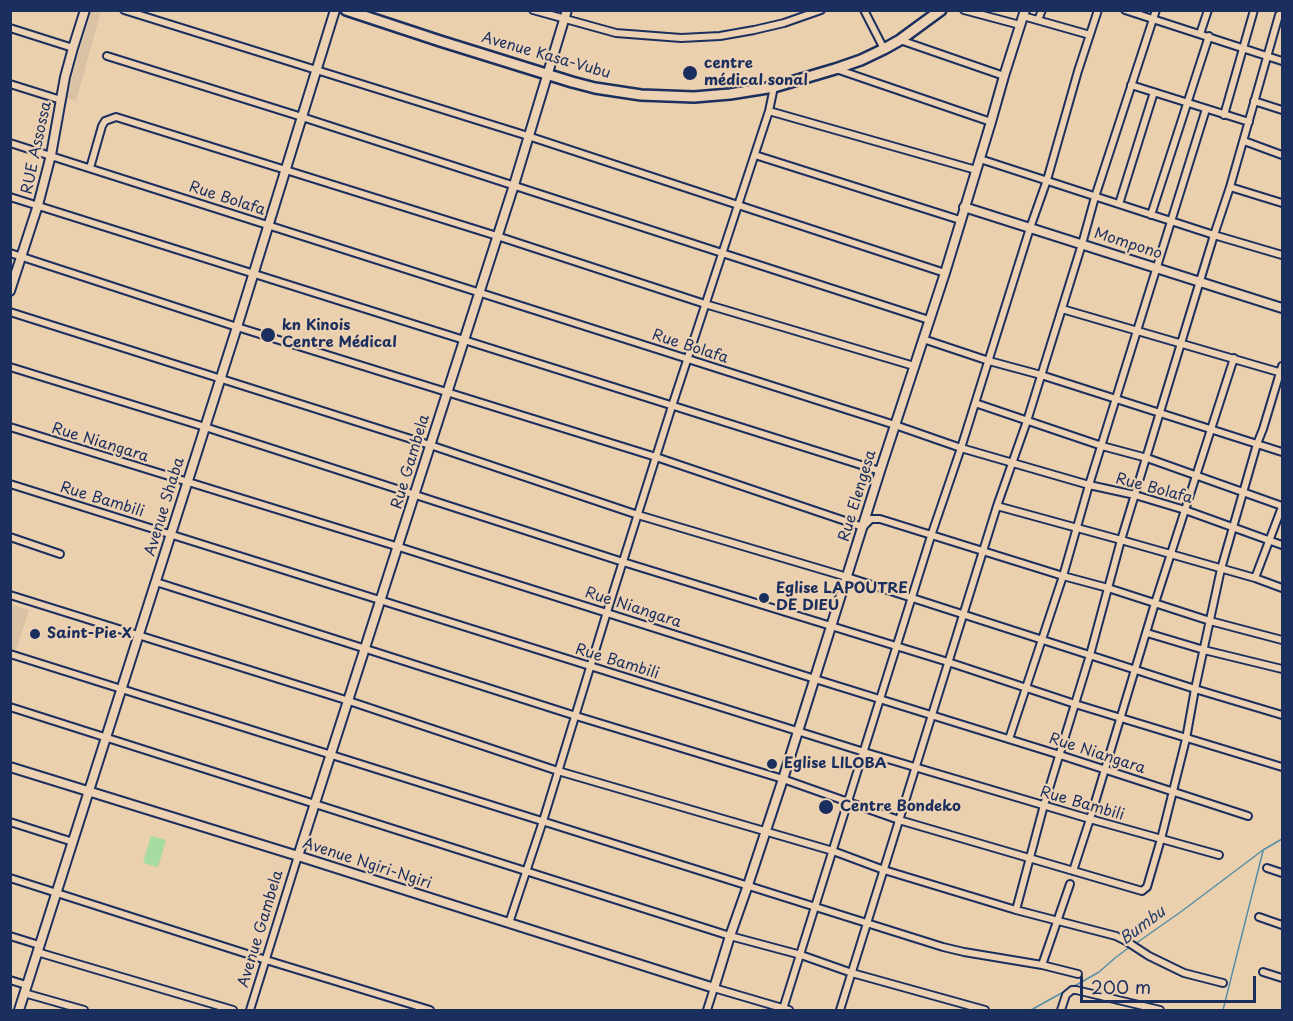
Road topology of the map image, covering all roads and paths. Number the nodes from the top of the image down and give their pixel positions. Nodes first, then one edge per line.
1 (85, 10) edge
2 (124, 10) edge
3 (335, 10) edge
4 (346, 10) edge
5 (532, 10) edge
6 (567, 10) edge
7 (821, 10) edge
8 (864, 10) edge
9 (941, 10) edge
10 (964, 10) edge
11 (1042, 10) edge
12 (1098, 10) edge
13 (1125, 10) edge
14 (1155, 10) edge
15 (1208, 10) edge
16 (1254, 10) edge
17 (1024, 13) edge
18 (1281, 14) edge
19 (564, 20) junction
20 (1038, 20) junction
21 (1153, 20) junction
22 (1020, 26) junction
23 (10, 28) edge
24 (1200, 34) junction
25 (1090, 35) junction
26 (1209, 36) junction
27 (900, 40) junction
28 (73, 48) junction
29 (1242, 48) junction
30 (884, 49) junction
31 (107, 56) dead end
32 (1267, 56) junction
33 (1282, 61) edge
34 (835, 69) junction
35 (318, 70) junction
36 (548, 75) junction
37 (1004, 76) junction
38 (10, 84) edge
39 (1131, 85) junction
40 (774, 87) junction
41 (1154, 92) junction
42 (61, 100) junction
43 (1254, 101) junction
44 (1188, 103) junction
45 (1206, 109) junction
46 (1282, 110) edge
47 (769, 111) junction
48 (1224, 115) junction
49 (303, 117) junction
50 (991, 122) junction
51 (1249, 122) junction
52 (528, 136) junction
53 (1244, 141) junction
54 (10, 142) edge
55 (51, 155) junction
56 (755, 155) junction
57 (1282, 155) edge
58 (980, 159) junction
59 (90, 168) junction
60 (286, 171) junction
61 (976, 171) junction
62 (1047, 180) junction
63 (514, 186) junction
64 (1230, 187) junction
65 (10, 197) edge
66 (1095, 197) junction
67 (1282, 203) edge
68 (1119, 204) junction
69 (38, 206) junction
70 (738, 206) junction
71 (964, 207) junction
72 (1151, 215) junction
73 (960, 220) junction
74 (1172, 222) junction
75 (268, 225) junction
76 (1030, 228) junction
77 (1214, 235) junction
78 (497, 236) junction
79 (1082, 244) junction
80 (10, 253) edge
81 (722, 254) junction
82 (1282, 255) edge
83 (21, 257) junction
84 (1158, 268) junction
85 (254, 273) junction
86 (945, 273) junction
87 (1200, 282) junction
88 (10, 291) edge
89 (479, 292) junction
90 (705, 304) junction
91 (1282, 308) edge
92 (1062, 309) junction
93 (10, 312) edge
94 (929, 320) junction
95 (237, 327) junction
96 (1137, 330) junction
97 (923, 339) junction
98 (464, 340) junction
99 (1181, 343) junction
100 (1234, 358) junction
101 (687, 359) junction
102 (989, 361) junction
103 (914, 366) junction
104 (10, 367) edge
105 (1282, 370) edge
106 (1041, 375) junction
107 (220, 378) junction
108 (447, 391) junction
109 (1117, 399) junction
110 (975, 403) junction
111 (672, 406) junction
112 (1160, 413) junction
113 (1027, 421) junction
114 (895, 425) junction
115 (10, 427) edge
116 (205, 427) junction
117 (1213, 429) junction
118 (1257, 444) junction
119 (430, 446) junction
120 (1102, 446) junction
121 (961, 447) junction
122 (1282, 452) edge
123 (656, 457) junction
124 (1147, 458) junction
125 (1012, 463) junction
126 (880, 471) junction
127 (1197, 475) junction
128 (187, 482) junction
129 (10, 484) edge
130 (1089, 485) junction
131 (1244, 491) junction
132 (415, 494) junction
133 (1136, 495) junction
134 (997, 506) junction
135 (1282, 507) edge
136 (1185, 510) junction
137 (638, 515) junction
138 (863, 527) junction
139 (1233, 527) junction
140 (1077, 528) junction
141 (171, 534) junction
142 (931, 536) junction
143 (10, 537) edge
144 (1269, 539) junction
145 (1121, 540) junction
146 (1282, 544) edge
147 (399, 547) junction
148 (983, 551) junction
149 (60, 554) dead end
150 (1172, 555) junction
151 (623, 562) junction
152 (1221, 569) junction
153 (1063, 576) junction
154 (846, 577) junction
155 (1255, 578) junction
156 (156, 582) junction
157 (1108, 588) junction
158 (1282, 588) edge
159 (10, 595) edge
160 (913, 597) junction
161 (381, 600) junction
162 (1155, 603) junction
163 (607, 612) junction
164 (964, 614) junction
165 (1210, 621) junction
166 (832, 626) junction
167 (1147, 633) junction
168 (139, 636) junction
169 (1042, 639) junction
170 (1282, 640) edge
171 (897, 646) junction
172 (365, 649) junction
173 (1204, 650) junction
174 (10, 654) edge
175 (1090, 654) junction
176 (948, 662) junction
177 (590, 666) junction
178 (1135, 669) junction
179 (1282, 669) edge
180 (815, 679) junction
181 (1027, 687) junction
182 (122, 688) junction
183 (1195, 689) junction
184 (880, 699) junction
185 (349, 700) junction
186 (1075, 704) junction
187 (10, 707) edge
188 (932, 715) junction
189 (1282, 715) edge
190 (576, 716) junction
191 (1121, 718) junction
192 (798, 731) junction
193 (107, 737) junction
194 (1186, 739) junction
195 (1009, 740) junction
196 (864, 752) junction
197 (331, 754) junction
198 (1060, 755) junction
199 (10, 767) edge
200 (915, 767) junction
201 (1282, 767) edge
202 (1104, 770) junction
203 (558, 771) junction
204 (783, 779) junction
205 (1172, 791) junction
206 (89, 792) junction
207 (848, 801) junction
208 (316, 803) junction
209 (1044, 806) junction
210 (1248, 816) dead end
211 (899, 819) junction
212 (1090, 819) junction
213 (543, 821) junction
214 (10, 822) edge
215 (766, 832) junction
216 (1161, 839) junction
217 (73, 842) junction
218 (833, 851) junction
219 (1219, 855) dead end
220 (298, 856) junction
221 (1030, 858) junction
222 (1267, 868) dead end
223 (526, 870) junction
224 (884, 870) junction
225 (1073, 871) junction
226 (1282, 873) edge
227 (10, 878) edge
228 (1070, 884) dead end
229 (748, 885) junction
230 (57, 892) junction
231 (816, 907) junction
232 (1016, 910) junction
233 (1259, 917) dead end
234 (1057, 921) junction
235 (509, 923) junction
236 (867, 924) junction
237 (1282, 926) edge
238 (10, 936) edge
239 (730, 936) junction
240 (38, 949) junction
241 (801, 955) junction
242 (266, 960) junction
243 (1042, 965) junction
244 (1263, 972) dead end
245 (852, 973) junction
246 (1078, 974) dead end
247 (1282, 978) edge
248 (10, 980) edge
249 (1223, 983) dead end
250 (714, 988) junction
251 (25, 989) junction
252 (786, 1010) edge
253 (19, 1011) edge
254 (84, 1011) edge
255 (233, 1011) edge
256 (250, 1011) edge
257 (430, 1011) edge
258 (707, 1011) edge
259 (840, 1011) edge
260 (985, 1011) edge
261 (1061, 1011) edge
262 (1160, 1011) edge

1 - 28 street, RUE Assossa
2 - 35 street
3 - 35 street, Avenue Shaba
4 - 36 main road, Avenue Kasa-Vubu
5 - 19 street
6 - 19 street
7 - 19 street
8 - 30 street
9 - 27 main road, Avenue Kasa-Vubu
10 - 22 street
11 - 20 street
12 - 25 street
13 - 21 street
14 - 21 street
15 - 24 street
16 - 29 street
17 - 20 street
17 - 22 street, Rue Elengesa
18 - 32 street
19 - 36 street
20 - 25 street
21 - 24 street
21 - 39 street
22 - 37 street, Rue Elengesa
23 - 28 street
24 - 26 street
25 - 62 street
26 - 29 street
26 - 44 street
27 - 30 main road, Avenue Kasa-Vubu
27 - 37 street
28 - 42 street, RUE Assossa
29 - 32 street
29 - 48 street
30 - 34 main road, Avenue Kasa-Vubu
31 - 49 street
32 - 33 street
32 - 43 street
34 - 40 main road, Avenue Kasa-Vubu
34 - 50 street
35 - 49 street, Avenue Shaba
35 - 52 street
36 - 40 main road, Avenue Kasa-Vubu
36 - 52 street, Rue Gambela
37 - 50 street, Rue Elengesa
38 - 42 street
39 - 41 street
39 - 66 street
40 - 47 street
41 - 44 street
41 - 68 street
42 - 55 street, RUE Assossa
43 - 46 street
43 - 51 street
44 - 45 street
44 - 72 street
45 - 48 street
45 - 74 street
47 - 56 street
47 - 61 street
48 - 51 street
49 - 60 street, Avenue Shaba
49 - 63 street
50 - 58 street, Rue Elengesa
51 - 53 street
52 - 63 street, Rue Gambela
52 - 70 street
53 - 57 street
53 - 64 street
54 - 55 street, Rue Bolafa
55 - 59 street, Rue Bolafa
55 - 69 street, RUE Assossa
56 - 70 street
56 - 73 street
58 - 61 street, Rue Elengesa
58 - 62 street
59 - 60 street
59 - 75 street, Rue Bolafa
60 - 75 street, Avenue Shaba
60 - 78 street
61 - 71 street, Rue Elengesa
62 - 66 street
62 - 76 street
63 - 78 street, Rue Gambela
63 - 81 street
64 - 67 street
64 - 77 street
65 - 69 street
66 - 68 street
66 - 79 street
68 - 72 street
69 - 83 street, RUE Assossa
69 - 85 street
70 - 81 street
70 - 86 street
71 - 73 street, Rue Elengesa
71 - 76 street, Mompono
72 - 74 street
73 - 86 street, Rue Elengesa
74 - 77 street
74 - 84 street
75 - 85 street, Avenue Shaba
75 - 89 street, Rue Bolafa
76 - 79 street, Mompono
76 - 102 street
77 - 82 street
77 - 87 street
78 - 89 street, Rue Gambela
78 - 90 street
79 - 84 street, Mompono
79 - 92 street
80 - 83 street
81 - 90 street
81 - 94 street
83 - 88 street, RUE Assossa
83 - 95 street
84 - 87 street, Mompono
84 - 96 street
85 - 95 street, Avenue Shaba
85 - 98 street
86 - 94 street, Rue Elengesa
87 - 91 street, Mompono
87 - 99 street
89 - 98 street, Rue Gambela
89 - 101 street, Rue Bolafa
90 - 101 street
90 - 103 street
92 - 96 street
92 - 106 street
93 - 107 street
94 - 97 street, Rue Elengesa
95 - 107 street, Avenue Shaba
95 - 108 street
96 - 99 street
96 - 109 street
97 - 102 street
97 - 103 street, Rue Elengesa
98 - 108 street, Rue Gambela
98 - 111 street
99 - 100 street
99 - 112 street
100 - 105 street
100 - 117 street
101 - 111 street
101 - 114 street, Rue Bolafa
102 - 106 street
102 - 110 street
103 - 114 street, Rue Elengesa
104 - 116 street
105 - 118 street
106 - 109 street
106 - 113 street
107 - 116 street, Avenue Shaba
107 - 119 street
108 - 119 street, Rue Gambela
108 - 123 street
109 - 112 street
109 - 120 street
110 - 113 street
110 - 121 street
111 - 123 street
111 - 126 street
112 - 117 street
112 - 124 street
113 - 120 street
113 - 125 street
114 - 121 street, Rue Bolafa
114 - 126 street, Rue Elengesa
115 - 128 street, Rue Niangara
116 - 128 street, Avenue Shaba
116 - 132 street
117 - 118 street
117 - 127 street
118 - 122 street
118 - 131 street
119 - 132 street, Rue Gambela
119 - 137 street
120 - 124 street
120 - 130 street
121 - 125 street, Rue Bolafa
121 - 142 street
123 - 137 street
123 - 138 street
124 - 127 street
124 - 133 street
125 - 130 street, Rue Bolafa
125 - 134 street
126 - 138 street, Rue Elengesa
127 - 131 street
127 - 136 street
128 - 141 street, Avenue Shaba
128 - 147 street, Rue Niangara
129 - 141 street, Rue Bambili
130 - 133 street, Rue Bolafa
130 - 140 street
131 - 135 street
131 - 139 street
132 - 147 street, Rue Gambela
132 - 151 street
133 - 136 street, Rue Bolafa
133 - 145 street
134 - 140 street
134 - 148 street
135 - 144 street
136 - 139 street, Rue Bolafa
136 - 150 street
137 - 151 street
137 - 154 street
138 - 142 street
138 - 154 street, Rue Elengesa
139 - 144 street, Rue Bolafa
139 - 152 street
140 - 145 street
140 - 153 street
141 - 156 street, Avenue Shaba
141 - 161 street, Rue Bambili
142 - 148 street
142 - 160 street
143 - 149 street
144 - 146 street, Rue Bolafa
144 - 155 street
145 - 150 street
145 - 157 street
147 - 161 street, Rue Gambela
147 - 163 street, Rue Niangara
148 - 153 street
148 - 164 street
150 - 152 street
150 - 162 street
151 - 163 street
151 - 166 street
152 - 155 street
152 - 165 street
153 - 157 street
153 - 169 street
154 - 160 street
154 - 166 street, Rue Elengesa
155 - 158 street
156 - 168 street, Avenue Shaba
156 - 172 street
157 - 162 street
157 - 175 street
159 - 168 street
160 - 164 street
160 - 171 street
161 - 172 street, Rue Gambela
161 - 177 street, Rue Bambili
162 - 165 street
162 - 167 street
163 - 177 street
163 - 180 street, Rue Niangara
164 - 169 street
164 - 176 street
165 - 170 street
165 - 173 street
166 - 171 street
166 - 180 street, Rue Elengesa
167 - 173 street
167 - 178 street
168 - 182 street, Avenue Shaba
168 - 185 street
169 - 175 street
169 - 181 street
171 - 176 street
171 - 184 street
172 - 185 street, Rue Gambela
172 - 190 street
173 - 179 street
173 - 183 street
174 - 182 street
175 - 178 street
175 - 186 street
176 - 181 street
176 - 188 street
177 - 190 street
177 - 192 street, Rue Bambili
178 - 183 street
178 - 191 street
180 - 184 street, Rue Niangara
180 - 192 street, Rue Elengesa
181 - 186 street
181 - 195 street
182 - 193 street, Avenue Shaba
182 - 197 street
183 - 189 street
183 - 194 street
184 - 188 street, Rue Niangara
184 - 196 street
185 - 197 street, Rue Gambela
185 - 203 street
186 - 191 street
186 - 198 street
187 - 193 street
188 - 195 street, Rue Niangara
188 - 200 street
190 - 203 street
190 - 204 street
191 - 194 street
191 - 202 street
192 - 196 street, Rue Bambili
192 - 204 street, Rue Elengesa
193 - 206 street, Avenue Shaba
193 - 208 street
194 - 201 street
194 - 205 street
195 - 198 street, Rue Niangara
196 - 200 street, Rue Bambili
196 - 207 street
197 - 208 street, Rue Gambela
197 - 213 street
198 - 202 street, Rue Niangara
198 - 209 street
199 - 206 street, Avenue Ngiri-Ngiri
200 - 209 street, Rue Bambili
200 - 211 street
202 - 205 street, Rue Niangara
202 - 212 street
203 - 213 street
203 - 215 street
204 - 207 street
204 - 215 street, Rue Elengesa
205 - 210 street, Rue Niangara
205 - 216 street
206 - 217 street, Avenue Shaba
206 - 220 street, Avenue Ngiri-Ngiri
207 - 211 street
207 - 218 street
208 - 220 street, Rue Gambela
208 - 223 street
209 - 212 street, Rue Bambili
209 - 221 street
211 - 221 street
211 - 224 street
212 - 216 street, Rue Bambili
212 - 225 street
213 - 223 street
213 - 229 street
214 - 217 street
215 - 218 street
215 - 229 street, Rue Elengesa
216 - 219 street, Rue Bambili
216 - 225 street
217 - 230 street, Avenue Shaba
218 - 224 street
218 - 231 street
220 - 235 street, Avenue Ngiri-Ngiri
220 - 242 street, Avenue Gambela
221 - 225 street
221 - 232 street
222 - 226 street
223 - 235 street
223 - 239 street
224 - 232 street
224 - 236 street
227 - 230 street
228 - 234 street
229 - 231 street
229 - 239 street, Rue Elengesa
230 - 240 street, Avenue Shaba
230 - 242 street
231 - 236 street
231 - 241 street
232 - 234 street
233 - 237 street
234 - 243 street
234 - 249 street
235 - 250 street, Avenue Ngiri-Ngiri
236 - 243 street
236 - 245 street
238 - 240 street
239 - 241 street
239 - 250 street, Rue Elengesa
240 - 251 street, Avenue Shaba
240 - 255 street
241 - 245 street
241 - 252 street
242 - 256 street, Avenue Gambela
242 - 257 street
243 - 246 street
244 - 247 street
245 - 259 street
245 - 260 street
248 - 251 street
250 - 252 street
250 - 258 street
251 - 253 street, Avenue Shaba
251 - 254 street
261 - 262 street

